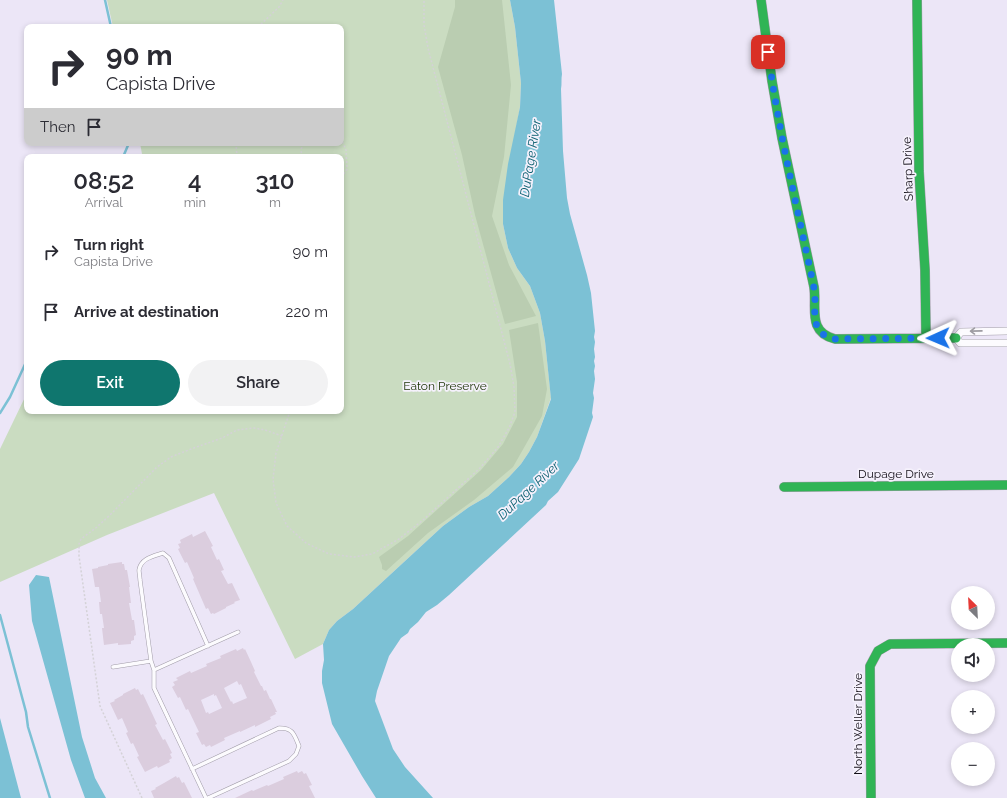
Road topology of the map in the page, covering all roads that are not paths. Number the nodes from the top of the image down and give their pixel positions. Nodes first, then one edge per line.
1 (761, 0) edge
2 (917, 0) edge
3 (1007, 331) edge
4 (926, 338) junction
5 (956, 338) junction
6 (1007, 344) edge
7 (1007, 485) edge
8 (784, 487) dead end
9 (238, 632) dead end
10 (1007, 643) edge
11 (208, 646) junction
12 (151, 661) junction
13 (113, 668) dead end
14 (154, 670) junction
15 (192, 769) junction
16 (207, 798) edge
17 (870, 798) edge

1 - 4 street
2 - 4 street, Sharp Drive
3 -> 5 street
4 - 5 street
5 - 6 street
7 - 8 street, Dupage Drive
9 - 11 lane
10 - 17 street, North Weller Drive
11 - 12 lane
11 - 14 lane
12 - 13 lane
12 - 14 lane
14 - 15 lane
15 - 16 lane
15 - 16 lane

